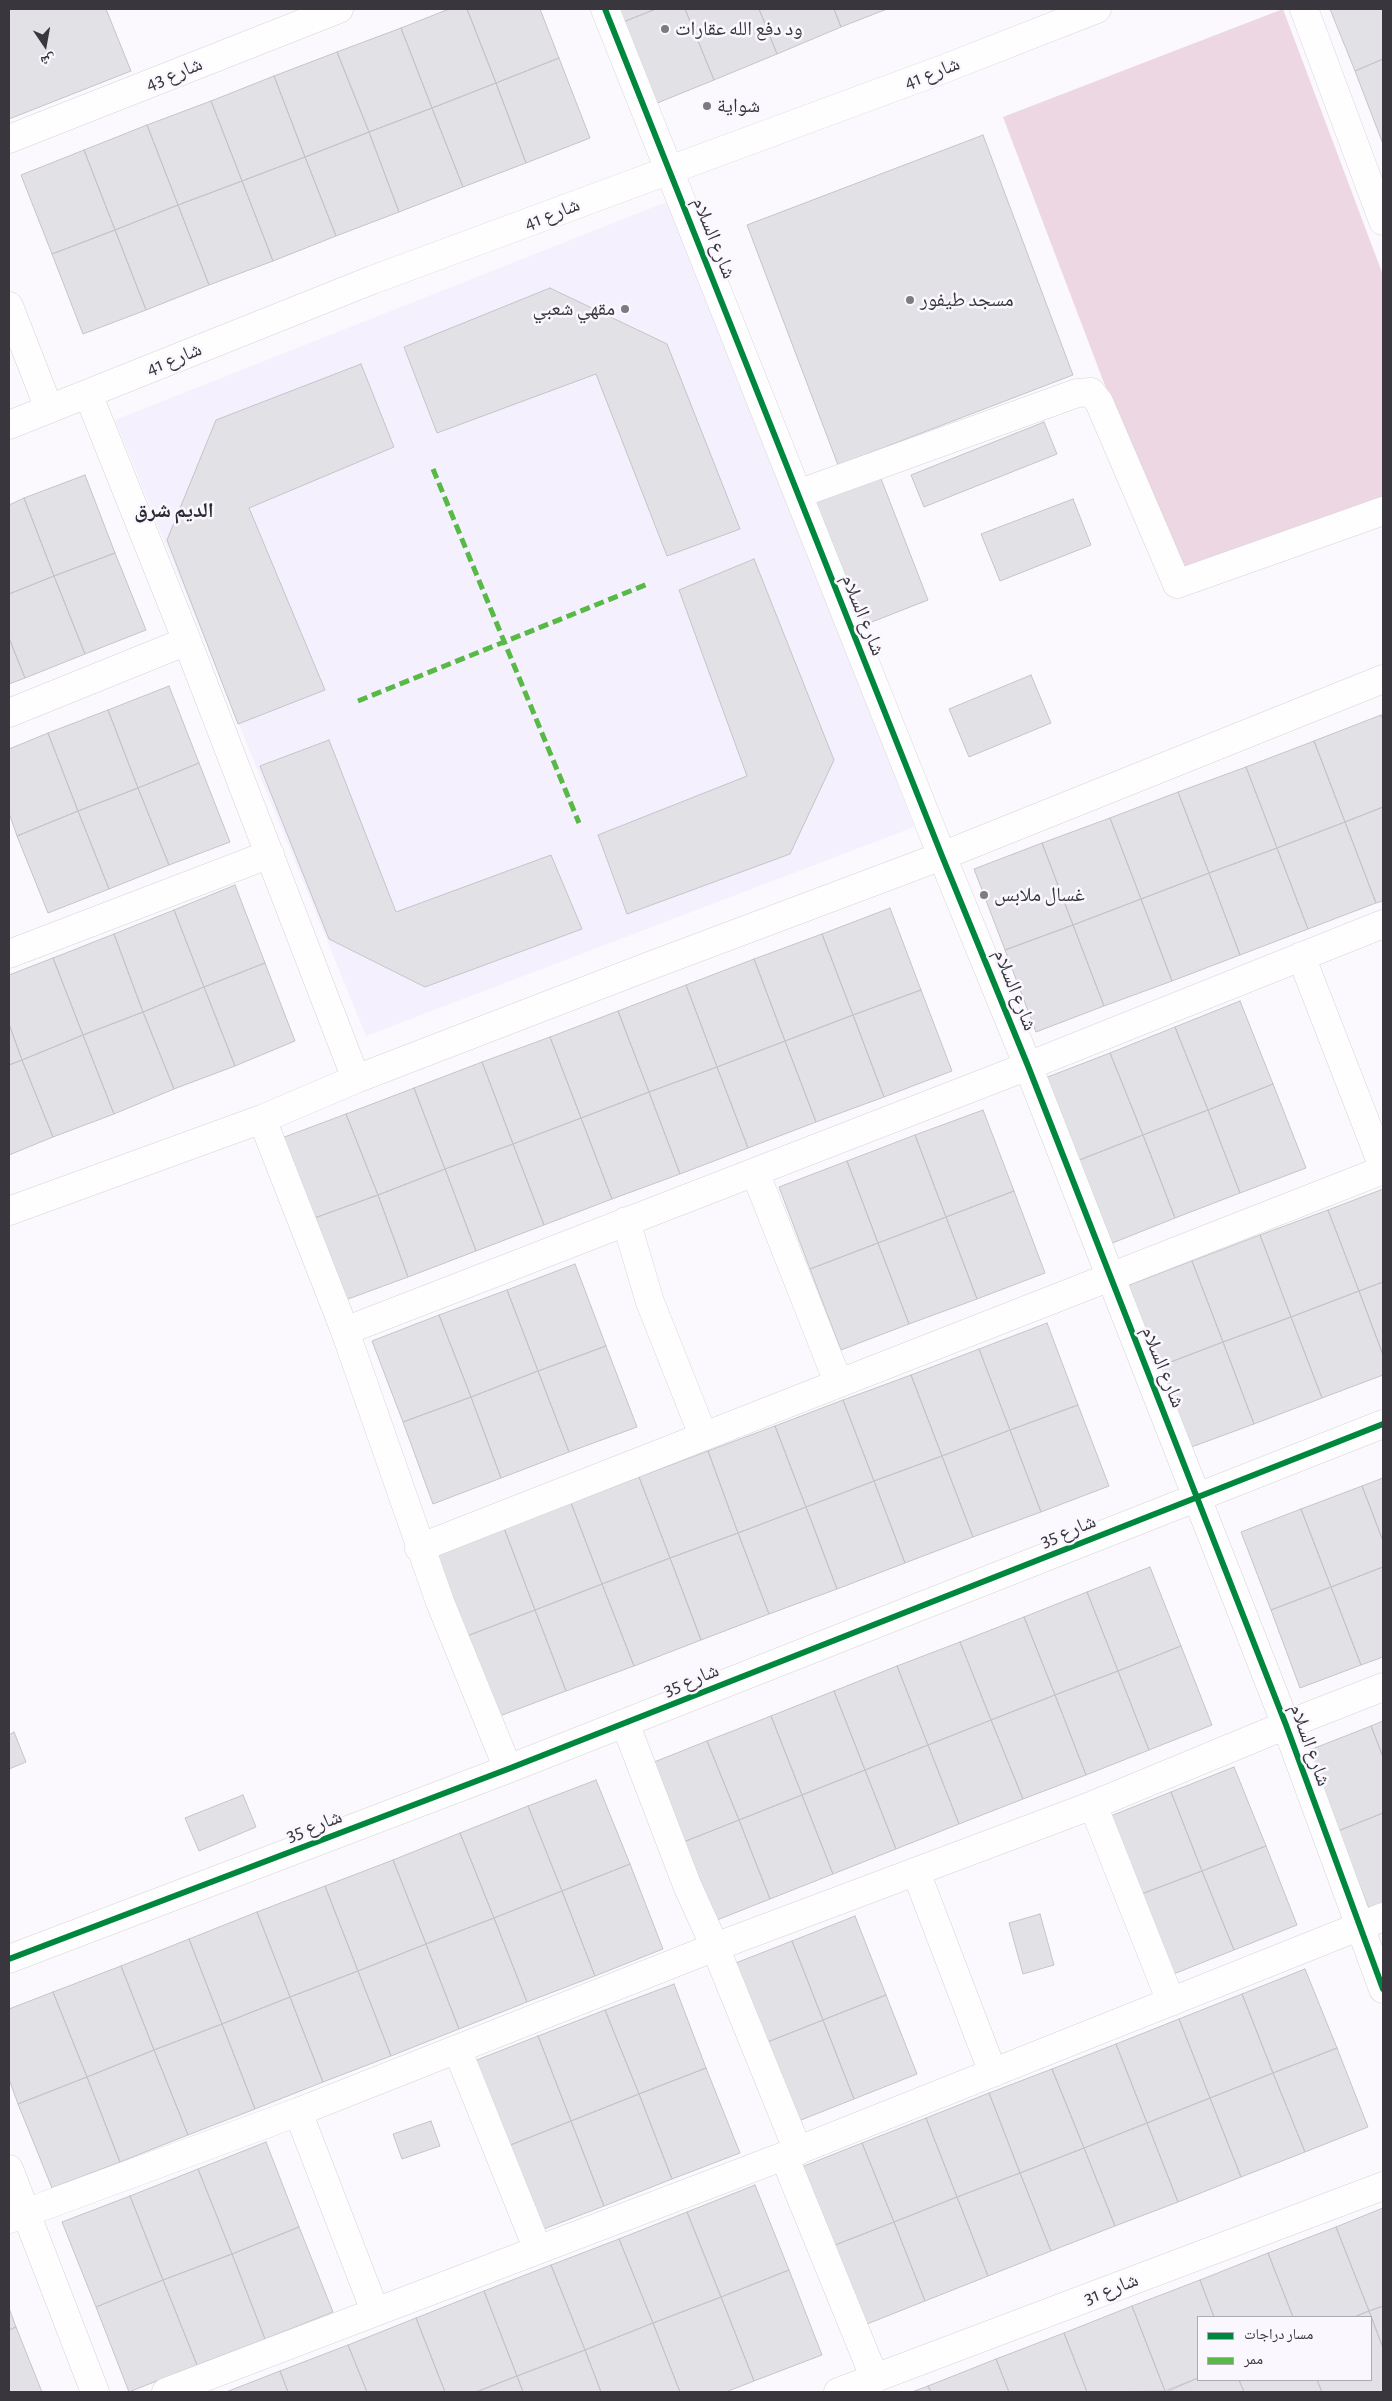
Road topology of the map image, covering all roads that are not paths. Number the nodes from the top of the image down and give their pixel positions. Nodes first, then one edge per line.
1 (339, 9) edge
2 (605, 9) edge
3 (1097, 9) edge
4 (1304, 9) edge
5 (9, 139) edge
6 (670, 170) junction
7 (1377, 182) edge
8 (1383, 221) edge
9 (9, 306) edge
10 (88, 394) junction
11 (49, 409) junction
12 (9, 425) edge
13 (798, 494) junction
14 (1383, 511) edge
15 (186, 641) junction
16 (1383, 679) edge
17 (9, 713) edge
18 (270, 854) junction
19 (942, 856) junction
20 (1383, 924) edge
21 (9, 954) edge
22 (1301, 956) junction
23 (1028, 1066) junction
24 (356, 1079) junction
25 (262, 1119) junction
26 (1383, 1169) edge
27 (755, 1172) junction
28 (9, 1211) edge
29 (626, 1221) junction
30 (1109, 1277) junction
31 (345, 1330) junction
32 (838, 1382) junction
33 (1383, 1424) edge
34 (703, 1435) junction
35 (1197, 1497) junction
36 (420, 1548) junction
37 (1383, 1688) edge
38 (625, 1723) junction
39 (1286, 1725) junction
40 (508, 1769) junction
41 (1093, 1805) junction
42 (916, 1872) junction
43 (1372, 1922) edge
44 (716, 1947) junction
45 (9, 1959) edge
46 (1383, 1988) edge
47 (1171, 2002) junction
48 (457, 2049) junction
49 (993, 2073) junction
50 (298, 2112) junction
51 (791, 2153) junction
52 (9, 2169) edge
53 (1383, 2186) edge
54 (17, 2216) edge
55 (538, 2250) junction
56 (376, 2311) junction
57 (875, 2379) junction
58 (95, 2392) edge
59 (166, 2392) edge
60 (838, 2392) edge

1 - 5 street, شارع 43
2 - 6 street, شارع السلام
3 - 6 street, شارع 41
4 - 7 street
6 - 10 street, شارع 41
6 - 13 street, شارع السلام
7 - 8 street
9 - 11 street
10 - 11 street, شارع 41
10 - 15 street
11 - 12 street, شارع 41
13 - 14 street
13 - 19 street, شارع السلام
15 - 17 street
15 - 18 street
16 - 19 street
18 - 21 street
18 - 24 street
19 - 23 street, شارع السلام
19 - 24 street
20 - 22 street
22 - 23 street
22 - 26 street
23 - 27 street
23 - 30 street, شارع السلام
24 - 25 street
25 - 28 street
25 - 31 street
26 - 30 street
27 - 29 street
27 - 32 street
29 - 31 street
29 - 34 street
30 - 32 street
30 - 35 street, شارع السلام
31 - 36 street
32 - 34 street
33 - 35 street, شارع 35
34 - 36 street
35 - 38 street, شارع 35
35 - 39 street, شارع السلام
36 - 40 street
37 - 39 street
38 - 40 street, شارع 35
38 - 44 street
39 - 41 street
39 - 43 street, شارع السلام
40 - 45 street, شارع 35
41 - 42 street
41 - 47 street
42 - 44 street
42 - 49 street
43 - 46 street, شارع السلام
43 - 47 street
44 - 48 street
44 - 51 street
47 - 49 street
48 - 50 street
48 - 55 street
49 - 51 street
50 - 54 street
50 - 56 street
51 - 55 street
51 - 57 street
52 - 54 street
53 - 57 street, شارع 31
54 - 58 street
55 - 56 street
56 - 59 street
57 - 60 street, شارع 31

